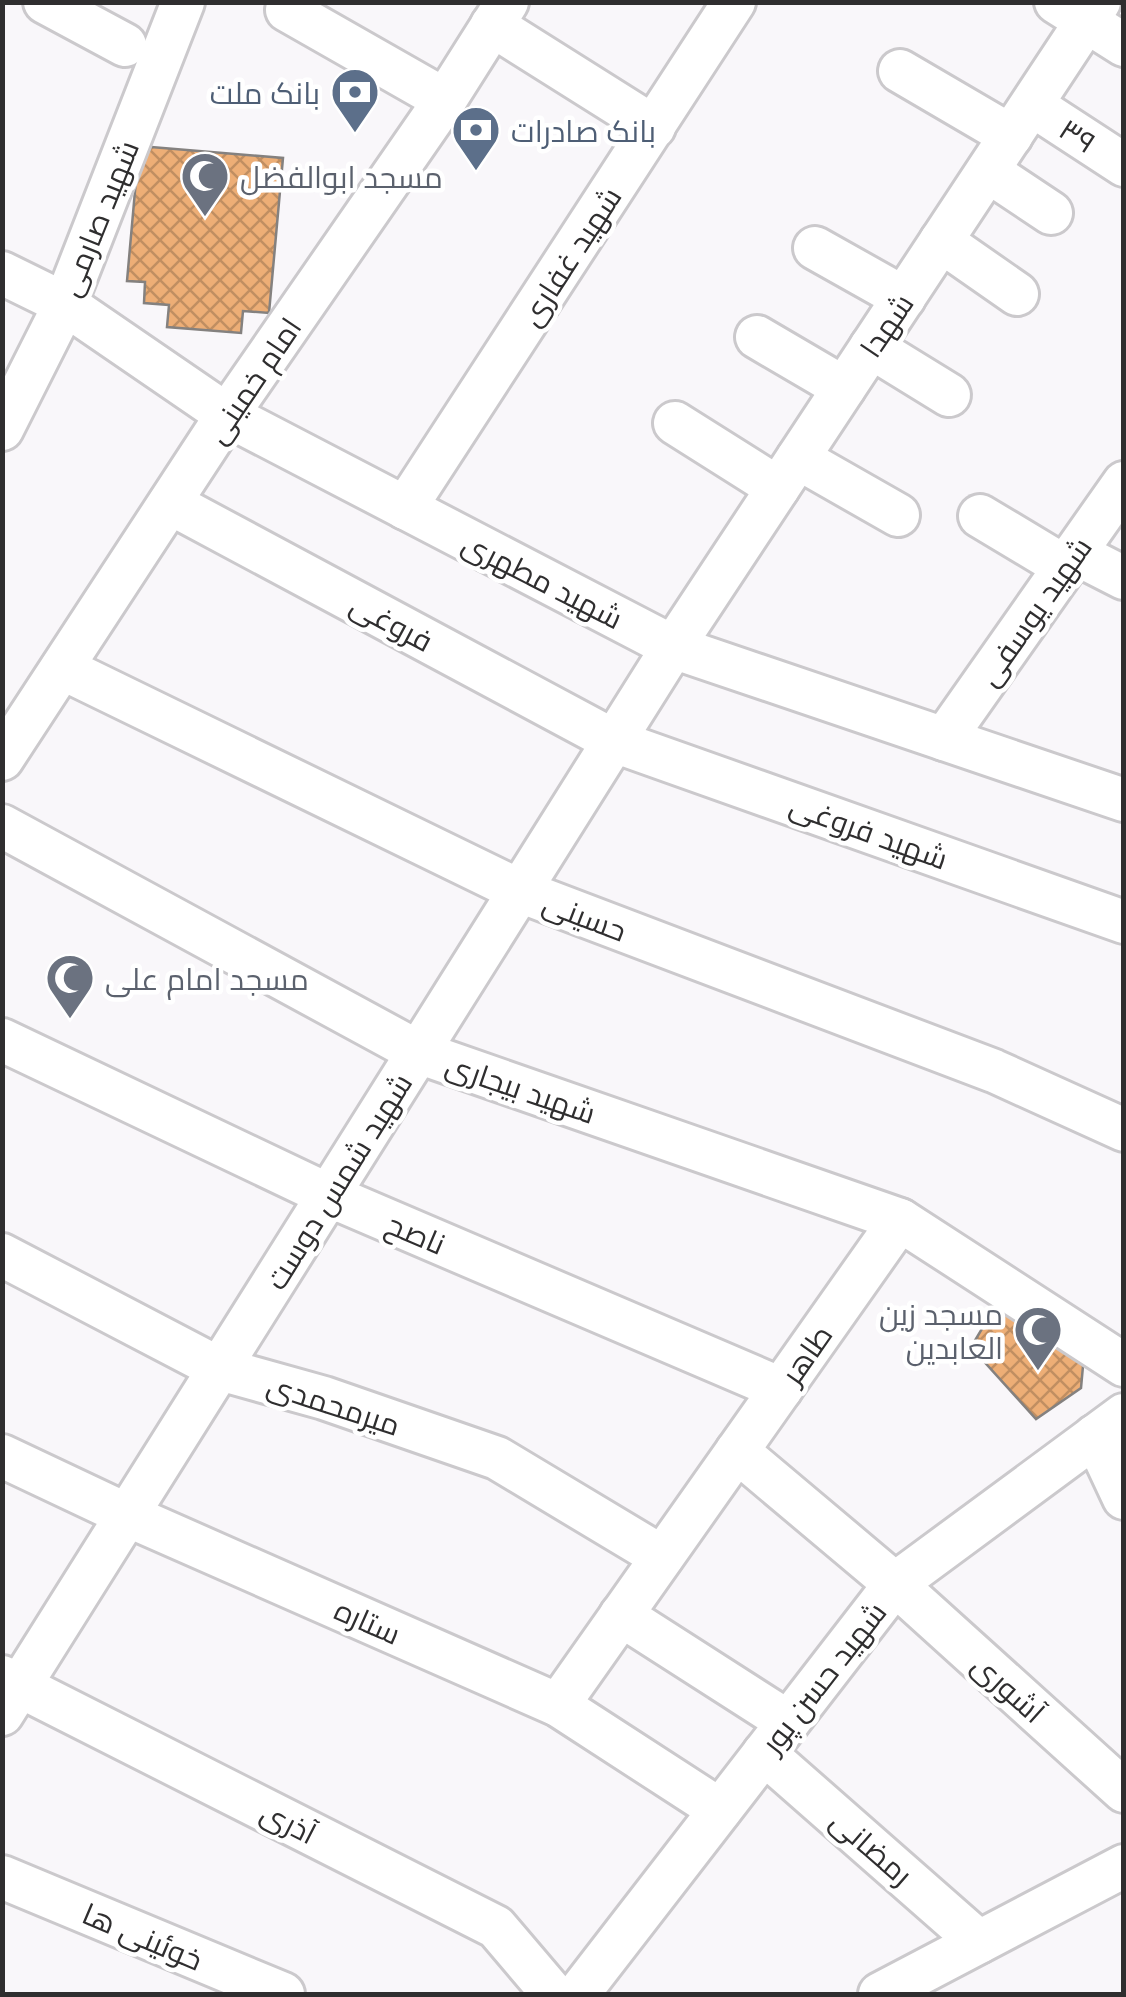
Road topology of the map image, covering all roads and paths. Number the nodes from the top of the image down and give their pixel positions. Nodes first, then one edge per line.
1 (45, 2) edge
2 (183, 2) edge
3 (734, 2) edge
4 (1081, 9) edge
5 (287, 10) dead end
6 (500, 14) edge
7 (1124, 45) edge
8 (126, 46) dead end
9 (900, 71) dead end
10 (445, 100) junction
11 (654, 127) junction
12 (1010, 138) junction
13 (1124, 165) edge
14 (1051, 213) dead end
15 (941, 242) junction
16 (815, 248) dead end
17 (2, 274) edge
18 (1018, 294) dead end
19 (904, 298) junction
20 (65, 304) junction
21 (757, 337) dead end
22 (871, 347) junction
23 (844, 388) junction
24 (950, 395) dead end
25 (228, 416) junction
26 (674, 424) dead end
27 (2, 429) edge
28 (788, 473) junction
29 (1124, 483) edge
30 (170, 503) junction
31 (406, 508) junction
32 (898, 515) dead end
33 (980, 516) dead end
34 (1070, 560) junction
35 (1124, 578) edge
36 (673, 647) junction
37 (62, 668) junction
38 (944, 739) junction
39 (614, 741) junction
40 (2, 759) edge
41 (1124, 800) edge
42 (2, 826) edge
43 (520, 891) junction
44 (1124, 922) edge
45 (2, 1040) edge
46 (418, 1052) junction
47 (1124, 1130) edge
48 (328, 1196) junction
49 (900, 1220) junction
50 (2, 1255) edge
51 (1124, 1365) edge
52 (220, 1368) junction
53 (781, 1388) junction
54 (1109, 1426) edge
55 (738, 1450) junction
56 (2, 1456) edge
57 (1124, 1498) edge
58 (127, 1516) junction
59 (662, 1557) junction
60 (895, 1584) junction
61 (621, 1615) junction
62 (9, 1692) edge
63 (558, 1704) junction
64 (776, 1738) junction
65 (1124, 1791) edge
66 (720, 1810) junction
67 (1124, 1866) edge
68 (2, 1878) edge
69 (980, 1942) junction
70 (283, 1994) edge
71 (553, 1994) edge
72 (578, 1994) edge
73 (880, 1994) edge

1 - 8 street
2 - 20 street, شهید صارمی
3 - 11 street, شهید غفاری
4 - 7 street
4 - 12 street, شهدا
5 - 10 street
6 - 10 street, امام خمینی
6 - 11 street
9 - 12 street
10 - 25 street, امام خمینی
11 - 31 street, شهید غفاری
12 - 13 street, ۳۹
12 - 14 street
12 - 15 street, شهدا
15 - 18 street
15 - 19 street, شهدا
16 - 19 street
17 - 20 street, شهید مطهری
19 - 22 street, شهدا
20 - 25 street, شهید مطهری
20 - 27 street, شهید صارمی
21 - 23 street
22 - 23 street, شهدا
22 - 24 street
23 - 28 street, شهدا
25 - 30 street, امام خمینی
25 - 31 street, شهید مطهری
26 - 28 street
28 - 32 street
28 - 36 street, شهدا
29 - 34 street, شهید یوسفی
30 - 37 street, امام خمینی
30 - 39 street, فروغی
31 - 36 street, شهید مطهری
33 - 34 street
34 - 35 street
34 - 38 street, شهید یوسفی
36 - 38 street, شهید مطهری
36 - 39 street, شهید شمس دوست
37 - 40 street, امام خمینی
37 - 43 street, حسینی
38 - 41 street, شهید مطهری
39 - 43 street, شهید شمس دوست
39 - 44 street, شهید فروغی
42 - 46 street, شهید بیجاری
43 - 46 street, شهید شمس دوست
43 - 47 street, حسینی
45 - 48 street, ناصح
46 - 48 street, شهید شمس دوست
46 - 49 street, شهید بیجاری
48 - 52 street, شهید شمس دوست
48 - 53 street, ناصح
49 - 51 street
49 - 53 street, طاهر
50 - 52 street, میرمحمدی
52 - 58 street, شهید شمس دوست
52 - 59 street, میرمحمدی
53 - 55 street, طاهر
54 - 57 street
54 - 60 street, شهید حسن پور
55 - 59 street, طاهر
55 - 60 street, آشوری
56 - 58 street, ستاره
58 - 62 street, شهید شمس دوست
58 - 63 street, ستاره
59 - 61 street, طاهر
60 - 64 street, شهید حسن پور
60 - 65 street, آشوری
61 - 63 street, طاهر
61 - 64 street, رمضانی
62 - 71 street, آذری
63 - 66 street, ستاره
64 - 66 street, شهید حسن پور
64 - 69 street, رمضانی
66 - 72 street, شهید حسن پور
67 - 69 street
68 - 70 street, خوئینی ها
69 - 73 street

